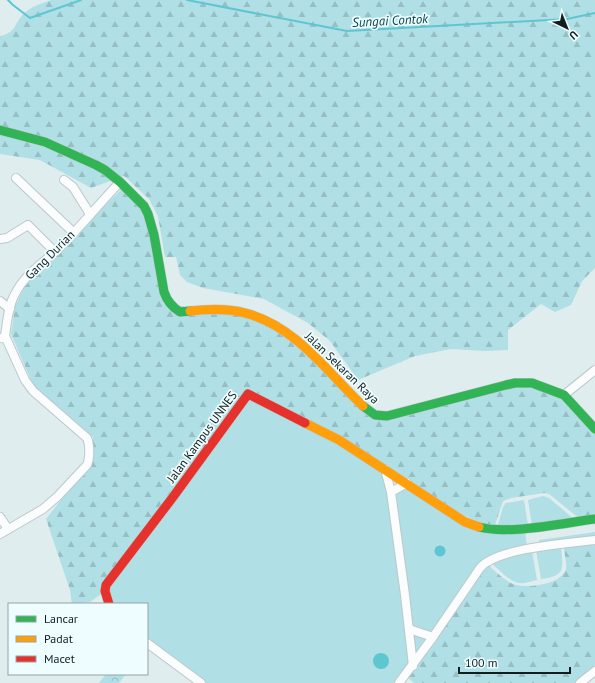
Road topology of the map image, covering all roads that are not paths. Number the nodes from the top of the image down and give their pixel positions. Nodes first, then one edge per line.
1 (0, 130) edge
2 (16, 178) dead end
3 (64, 180) dead end
4 (120, 182) junction
5 (90, 214) junction
6 (73, 232) junction
7 (0, 239) edge
8 (54, 252) junction
9 (0, 301) edge
10 (10, 309) junction
11 (2, 337) edge
12 (595, 370) edge
13 (564, 395) junction
14 (595, 429) edge
15 (384, 468) junction
16 (407, 483) junction
17 (391, 492) junction
18 (0, 517) edge
19 (595, 519) edge
20 (8, 529) junction
21 (0, 534) edge
22 (595, 540) edge
23 (108, 603) edge
24 (409, 629) junction
25 (433, 637) junction
26 (148, 644) edge
27 (413, 666) junction
28 (595, 671) edge
29 (201, 683) edge
30 (399, 683) edge
31 (580, 683) edge

1 - 4 main road, Jalan Sekaran Raya
2 - 6 street
3 - 5 street
4 - 5 street, Gang Durian
4 - 13 main road, Jalan Sekaran Raya
5 - 6 street, Gang Durian
6 - 8 street, Gang Durian
7 - 8 street
8 - 10 street, Gang Durian
9 - 10 street
10 - 11 street, Gang Durian
11 - 20 street
12 - 13 street
13 - 14 main road
15 - 16 main road, Jalan Kampus UNNES
15 - 17 street
15 - 23 main road, Jalan Kampus UNNES
16 - 17 street
16 - 19 main road, Jalan Kampus UNNES
17 - 24 street
18 - 20 street
20 - 21 street
22 - 25 street
24 - 25 street
24 - 27 street
25 - 27 street
26 - 29 street
27 - 30 street
28 - 31 street

